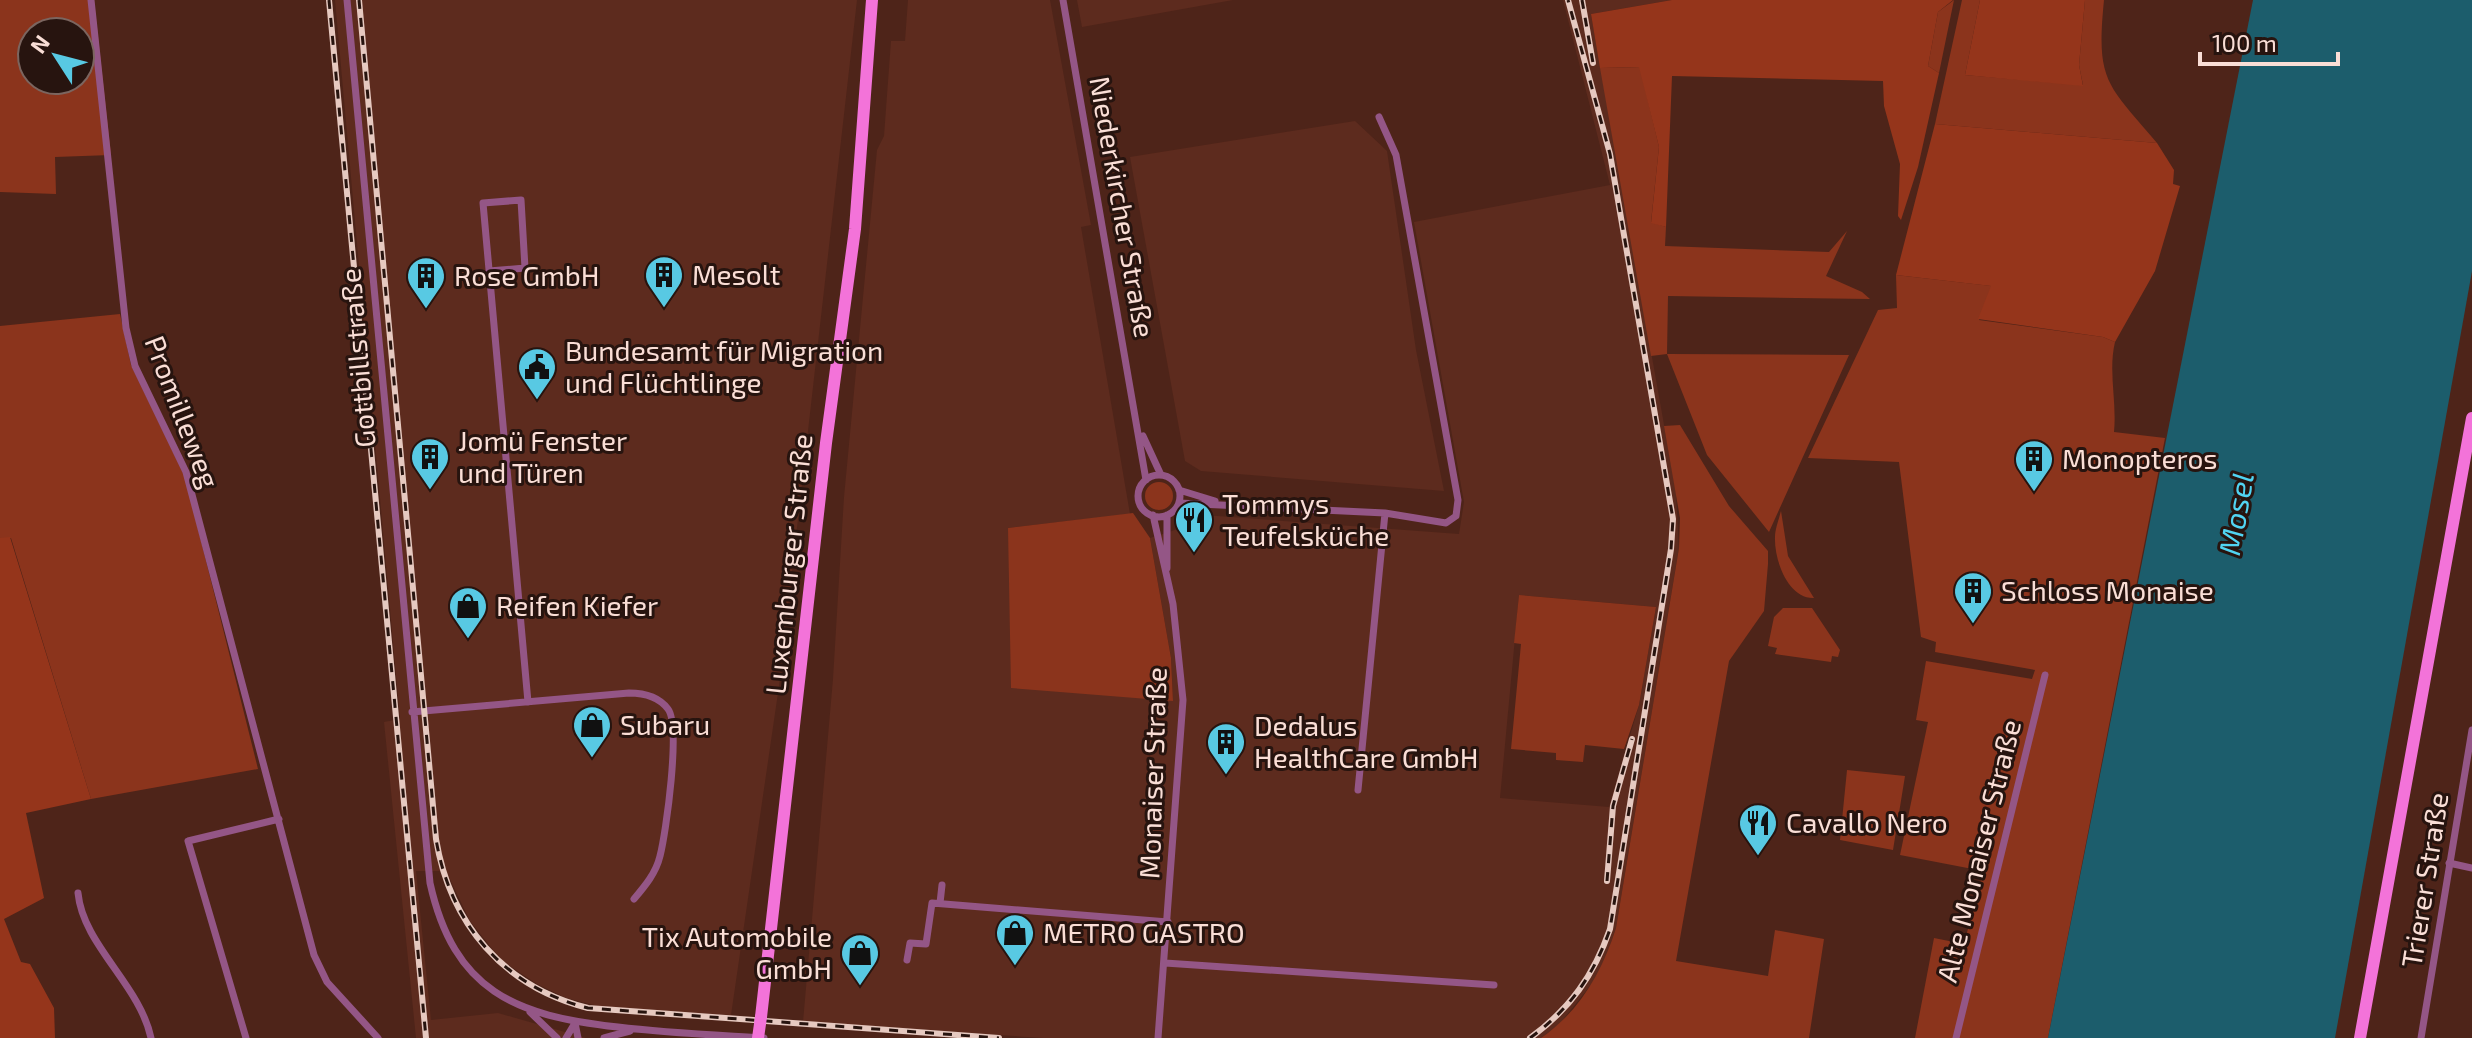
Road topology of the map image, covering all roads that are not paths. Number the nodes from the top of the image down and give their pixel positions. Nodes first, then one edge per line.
1 (91, 0) edge
2 (347, 0) edge
3 (872, 0) edge
4 (1063, 0) edge
5 (1379, 117) dead end
6 (489, 271) junction
7 (2472, 418) edge
8 (1139, 422) junction
9 (1161, 475) junction
10 (1146, 480) junction
11 (1179, 490) junction
12 (1179, 503) junction
13 (1225, 504) junction
14 (1385, 513) junction
15 (1153, 515) junction
16 (1167, 515) junction
17 (1167, 578) junction
18 (2045, 675) dead end
19 (528, 702) junction
20 (412, 712) junction
21 (2472, 730) edge
22 (1358, 790) dead end
23 (279, 819) junction
24 (2449, 863) junction
25 (2472, 868) edge
26 (942, 885) dead end
27 (78, 893) dead end
28 (634, 899) dead end
29 (940, 903) junction
30 (1168, 922) junction
31 (898, 940) dead end
32 (910, 943) junction
33 (907, 960) dead end
34 (1165, 963) junction
35 (1494, 985) dead end
36 (529, 1011) junction
37 (575, 1023) junction
38 (636, 1029) junction
39 (151, 1038) edge
40 (246, 1038) edge
41 (378, 1038) edge
42 (557, 1038) edge
43 (566, 1038) edge
44 (578, 1038) edge
45 (604, 1038) edge
46 (761, 1038) edge
47 (1158, 1038) edge
48 (1956, 1038) edge
49 (2360, 1038) edge
50 (2421, 1038) edge

1 - 23 street, Promilleweg
2 - 20 street, Gottbillstraße
3 - 46 main road, Luxemburger Straße, bridge
4 - 8 street, Niederkircher Straße
5 - 14 street
6 - 6 street
6 - 19 street
7 - 49 main road
8 - 9 street, Niederkircher Straße
8 - 10 street, Niederkircher Straße
9 - 10 street
9 - 11 street
10 - 15 street
11 - 12 street
11 - 13 street
12 - 13 street
12 - 16 street
13 - 14 street
14 - 22 street
15 - 16 street
15 - 17 street, Monaiser Straße
16 - 17 street, Monaiser Straße
17 - 30 street, Monaiser Straße
18 - 48 street, Alte Monaiser Straße
19 - 20 street
19 - 28 street
20 - 36 street, Gottbillstraße
21 - 24 street, Trierer Straße
23 - 40 street
23 - 41 street, Promilleweg
24 - 25 street
24 - 50 street, Trierer Straße
26 - 29 street
27 - 39 street
29 - 30 street, Monaiser Straße
29 - 32 street
30 - 34 street, Monaiser Straße
31 - 32 street
32 - 33 street
34 - 35 street
34 - 47 street, Monaiser Straße
36 - 37 street, Gottbillstraße
36 - 42 street
37 - 38 street, Gottbillstraße
37 - 43 street
37 - 44 street
38 - 45 street
38 - 46 street, Gottbillstraße

